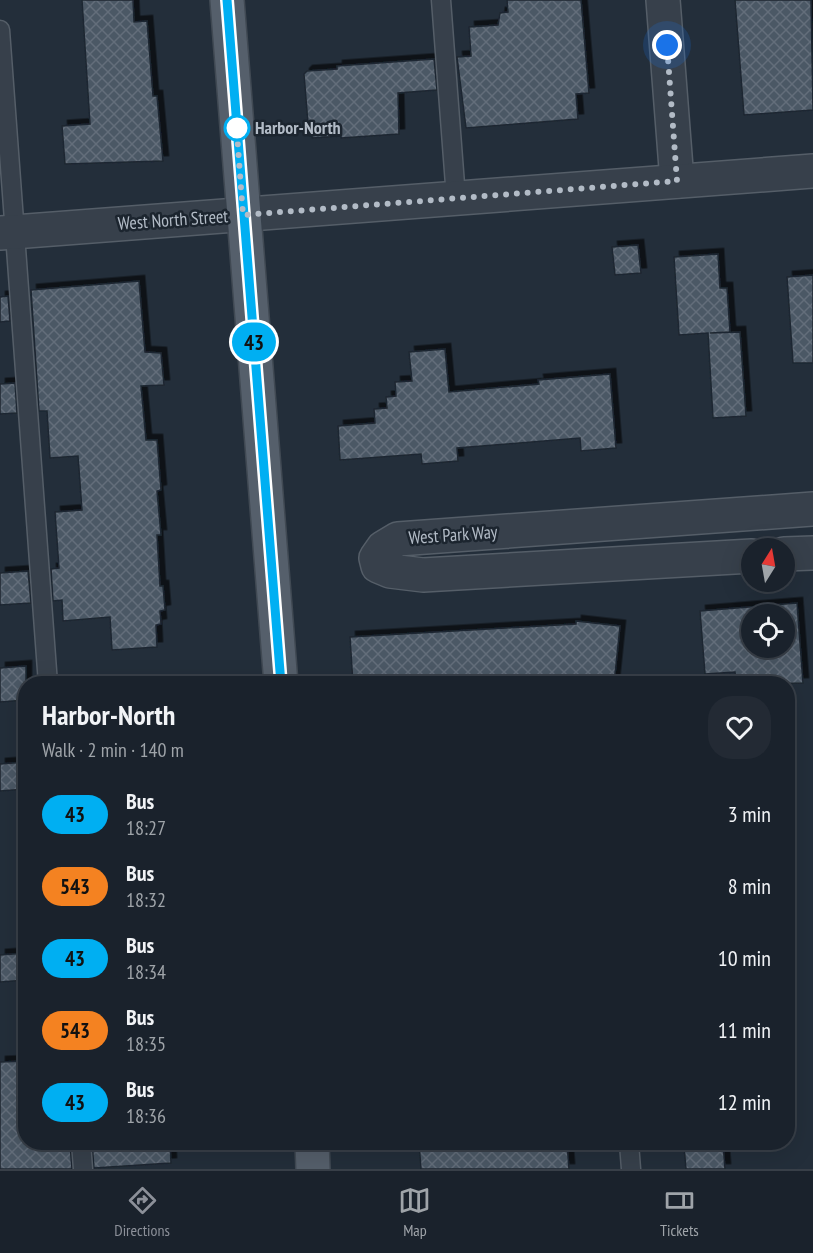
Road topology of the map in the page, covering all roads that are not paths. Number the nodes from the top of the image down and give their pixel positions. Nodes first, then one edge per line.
1 (226, 0) edge
2 (441, 0) edge
3 (663, 0) edge
4 (0, 30) edge
5 (813, 171) edge
6 (677, 181) junction
7 (456, 198) junction
8 (243, 215) junction
9 (8, 233) edge
10 (813, 508) edge
11 (813, 553) edge
12 (795, 554) edge
13 (741, 557) edge
14 (47, 676) edge
15 (280, 676) edge
16 (82, 1150) edge
17 (312, 1150) edge
18 (630, 1150) edge
19 (83, 1169) edge
20 (313, 1169) edge
21 (631, 1169) edge

1 - 8 main road
2 - 7 lane
3 - 6 street
4 - 9 lane
5 - 6 street, West North Street
6 - 7 street, West North Street
7 - 8 street, West North Street
8 - 9 street, West North Street
8 - 15 main road
9 - 14 lane
10 - 13 street, West Park Way
11 - 12 street
16 - 19 lane
17 - 20 main road
18 - 21 lane

